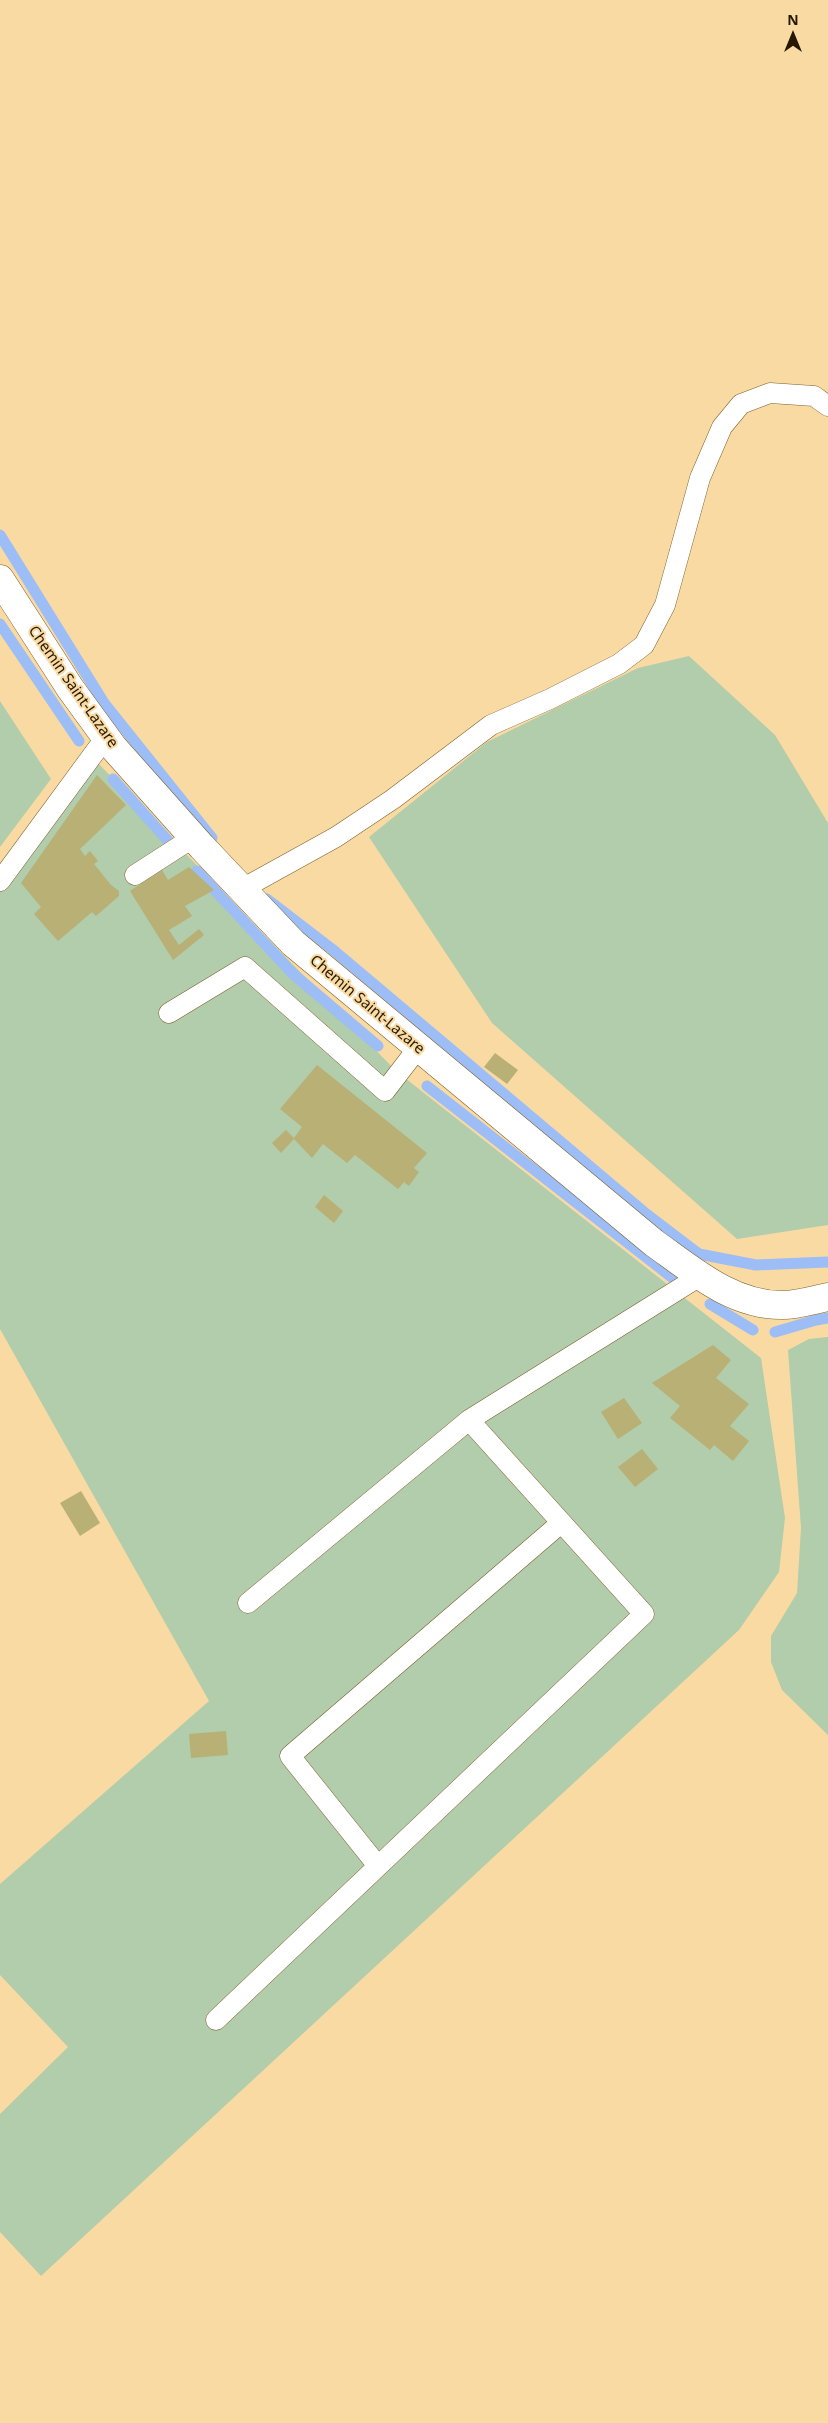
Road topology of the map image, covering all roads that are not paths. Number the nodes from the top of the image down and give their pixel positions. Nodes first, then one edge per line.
1 (828, 406) edge
2 (0, 579) edge
3 (106, 737) junction
4 (194, 837) junction
5 (135, 875) dead end
6 (0, 881) edge
7 (242, 889) junction
8 (169, 1013) dead end
9 (418, 1048) junction
10 (700, 1276) junction
11 (828, 1298) edge
12 (469, 1420) junction
13 (561, 1523) junction
14 (248, 1603) dead end
15 (378, 1866) junction
16 (216, 2020) dead end

1 - 7 lane
2 - 3 street, Chemin Saint-Lazare
3 - 4 street, Chemin Saint-Lazare
3 - 6 lane
4 - 5 lane
4 - 7 street, Chemin Saint-Lazare
7 - 9 street, Chemin Saint-Lazare
8 - 9 lane
9 - 10 street, Chemin Saint-Lazare
10 - 11 street, Chemin Saint-Lazare
10 - 12 lane
12 - 13 lane
12 - 14 lane
13 - 15 lane
13 - 15 lane
15 - 16 lane

